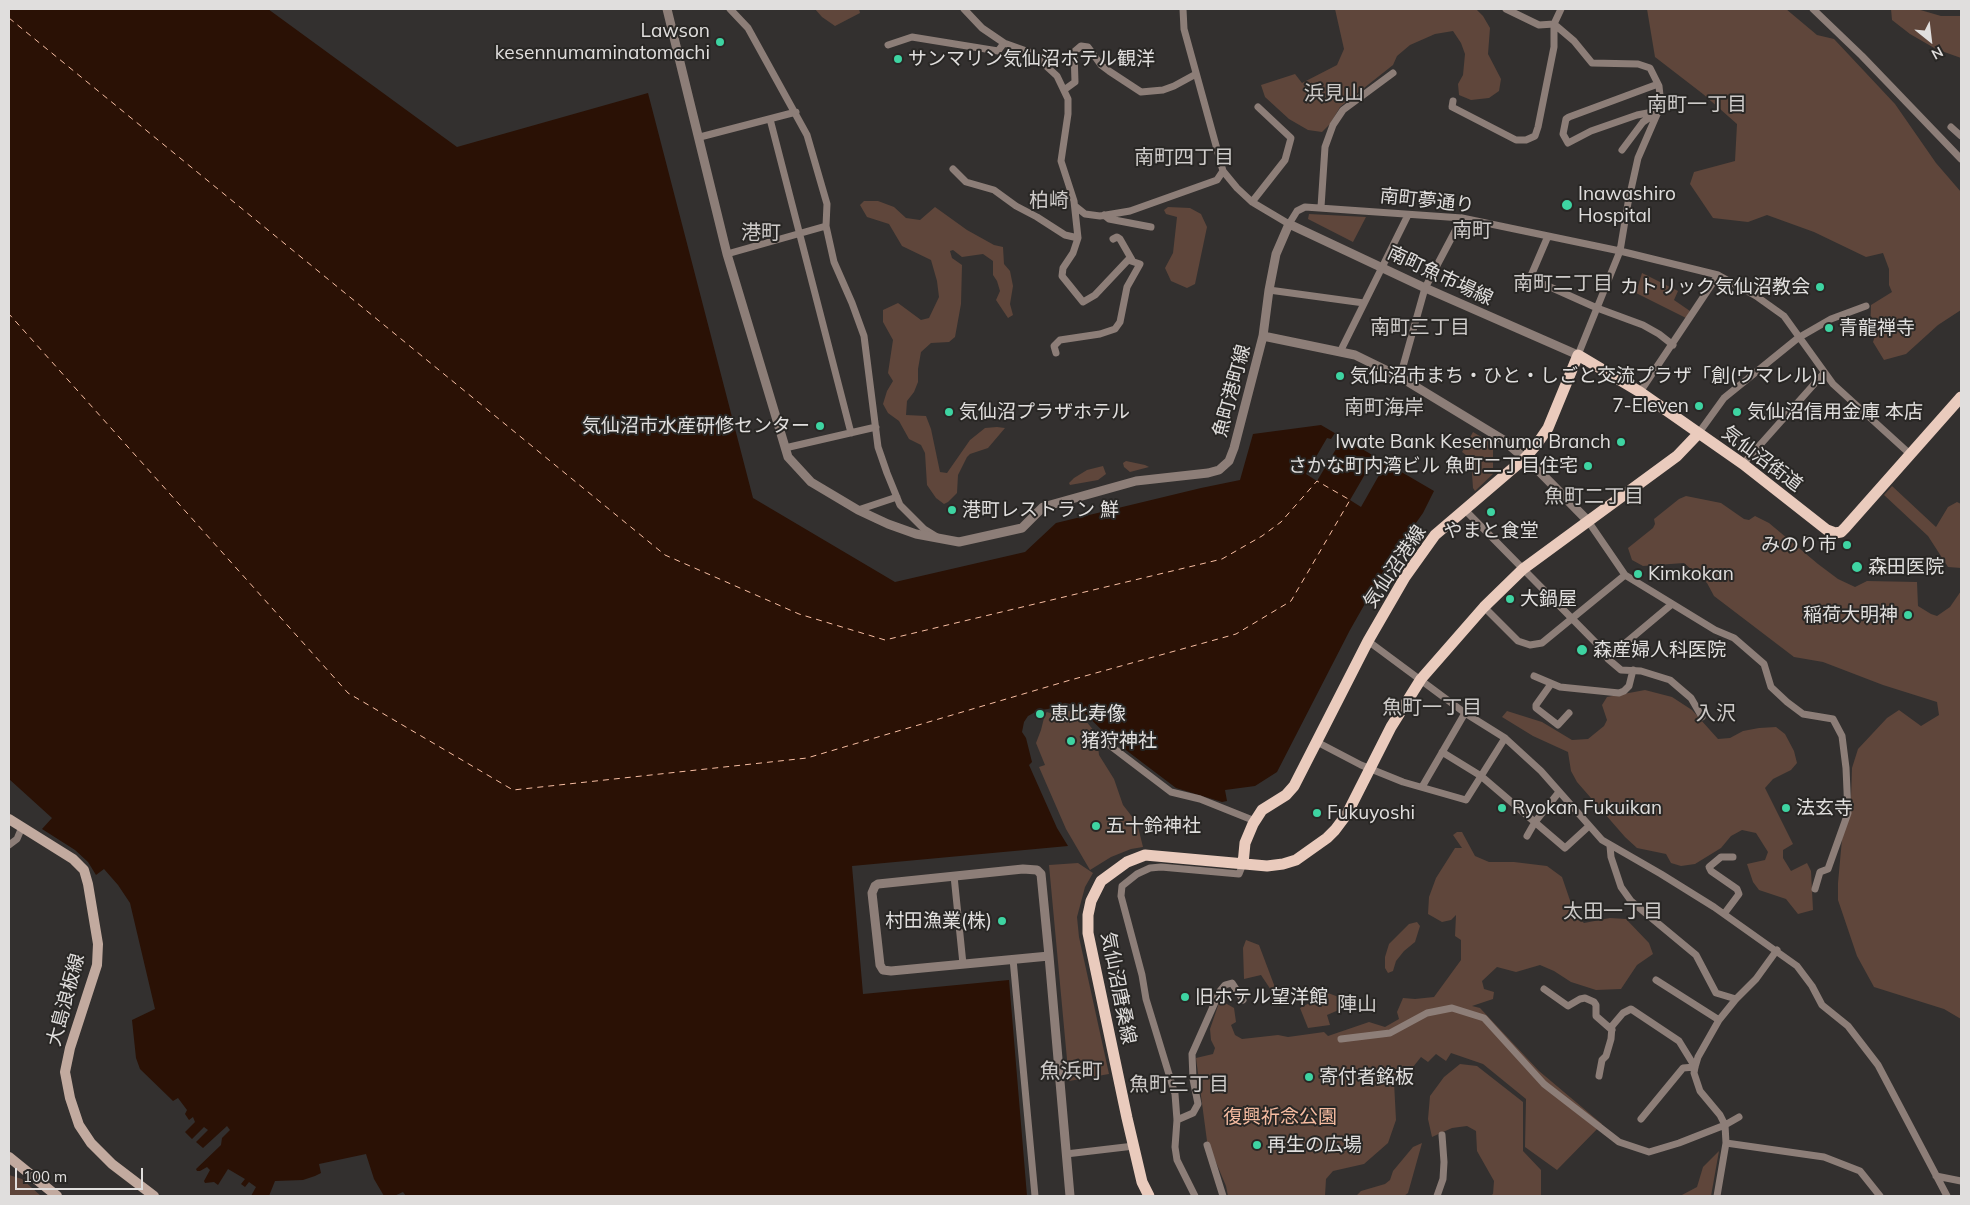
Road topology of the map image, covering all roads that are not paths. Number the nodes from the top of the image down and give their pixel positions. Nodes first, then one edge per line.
1 (667, 9) edge
2 (730, 9) edge
3 (964, 9) edge
4 (1183, 9) edge
5 (1506, 9) edge
6 (1561, 9) edge
7 (1812, 9) edge
8 (1554, 24) junction
9 (1004, 43) junction
10 (888, 45) dead end
11 (1393, 72) dead end
12 (1196, 74) junction
13 (1658, 84) junction
14 (1064, 90) junction
15 (1453, 101) dead end
16 (1258, 107) dead end
17 (1658, 111) junction
18 (796, 112) junction
19 (770, 119) junction
20 (1951, 127) dead end
21 (1961, 136) edge
22 (700, 137) junction
23 (1622, 150) dead end
24 (1961, 159) edge
25 (953, 169) dead end
26 (1223, 171) junction
27 (1252, 202) junction
28 (1075, 206) junction
29 (1321, 207) junction
30 (1104, 215) junction
31 (1408, 215) junction
32 (1462, 218) junction
33 (1289, 224) junction
34 (826, 226) junction
35 (1151, 227) dead end
36 (800, 233) junction
37 (1548, 236) junction
38 (1078, 238) junction
39 (1113, 239) dead end
40 (1620, 251) junction
41 (727, 254) junction
42 (1132, 260) junction
43 (1381, 267) junction
44 (1718, 275) junction
45 (1425, 288) junction
46 (1269, 290) junction
47 (1364, 302) junction
48 (1866, 306) dead end
49 (1596, 308) junction
50 (1263, 336) junction
51 (1798, 338) junction
52 (1673, 345) junction
53 (1340, 352) junction
54 (1056, 353) dead end
55 (1578, 355) junction
56 (1824, 373) junction
57 (1400, 377) junction
58 (1640, 392) junction
59 (1961, 397) edge
60 (876, 427) junction
61 (851, 433) junction
62 (1698, 434) junction
63 (785, 448) junction
64 (1911, 454) junction
65 (1525, 458) junction
66 (1743, 464) junction
67 (897, 497) junction
68 (1464, 509) junction
69 (858, 510) junction
70 (1588, 521) junction
71 (943, 540) junction
72 (1523, 569) junction
73 (1625, 576) junction
74 (1672, 604) junction
75 (1484, 607) junction
76 (1571, 618) junction
77 (1368, 641) junction
78 (1603, 650) junction
79 (1633, 670) junction
80 (1534, 676) dead end
81 (1421, 679) junction
82 (1551, 684) junction
83 (1464, 713) junction
84 (1569, 713) dead end
85 (1702, 717) dead end
86 (1505, 738) junction
87 (1104, 741) dead end
88 (1317, 742) junction
89 (1442, 752) junction
90 (1370, 768) junction
91 (1481, 776) junction
92 (1422, 788) junction
93 (1559, 792) junction
94 (9, 819) edge
95 (1255, 821) junction
96 (1535, 822) junction
97 (1589, 826) junction
98 (22, 827) junction
99 (1527, 836) dead end
100 (9, 845) edge
101 (1610, 846) junction
102 (1733, 857) dead end
103 (1243, 864) junction
104 (954, 876) junction
105 (1815, 890) dead end
106 (1724, 914) junction
107 (1777, 950) junction
108 (1049, 956) junction
109 (1013, 960) junction
110 (963, 964) junction
111 (1656, 980) dead end
112 (1544, 989) dead end
113 (1736, 999) junction
114 (1243, 1000) dead end
115 (1719, 1020) junction
116 (1612, 1030) junction
117 (1341, 1039) dead end
118 (1695, 1067) junction
119 (1599, 1076) dead end
120 (1739, 1117) dead end
121 (1641, 1119) dead end
122 (1177, 1120) junction
123 (1725, 1125) junction
124 (1442, 1135) dead end
125 (1726, 1144) junction
126 (1207, 1145) dead end
127 (1134, 1146) junction
128 (1066, 1154) junction
129 (9, 1157) edge
130 (1936, 1176) junction
131 (1961, 1181) edge
132 (57, 1196) edge
133 (154, 1196) edge
134 (1036, 1196) edge
135 (1070, 1196) edge
136 (1149, 1196) edge
137 (1195, 1196) edge
138 (1223, 1196) edge
139 (1437, 1196) edge
140 (1716, 1196) edge
141 (1880, 1196) edge
142 (1947, 1196) edge

1 - 22 street
2 - 18 street
3 - 9 street
4 - 12 street
5 - 8 street
6 - 8 street
7 - 24 street
8 - 13 street
8 - 15 street
9 - 10 street
9 - 14 street
11 - 29 street
12 - 14 street
12 - 26 street
13 - 17 street
13 - 17 street
14 - 28 street
16 - 27 street
17 - 23 street
17 - 40 street
18 - 19 street
18 - 34 street
19 - 22 street
19 - 36 street
20 - 21 street
22 - 41 street
25 - 38 street
26 - 27 street
26 - 30 street
27 - 33 street
28 - 30 street
28 - 38 street
29 - 31 street, 南町夢通り
29 - 33 street, 南町夢通り
30 - 35 street
31 - 32 street, 南町夢通り
31 - 43 street
32 - 37 street, 南町夢通り
32 - 45 street
33 - 43 street, 南町魚市場線
33 - 46 street
34 - 36 street
34 - 60 street
36 - 41 street
36 - 61 street
37 - 40 street, 南町夢通り
37 - 49 street
38 - 42 street
39 - 42 street
40 - 44 street, 南町夢通り
40 - 49 street
41 - 63 street
42 - 54 street
43 - 45 street, 南町魚市場線
43 - 47 street
44 - 51 street, 南町夢通り
44 - 52 street
45 - 55 street, 南町魚市場線
45 - 57 street
46 - 47 street
46 - 50 street
47 - 53 street
48 - 51 street
49 - 52 street
49 - 55 street
50 - 53 street, 魚町港町線
50 - 71 street, 魚町港町線
51 - 56 street, 南町夢通り
51 - 62 street
52 - 58 street
53 - 57 street, 魚町港町線
55 - 58 main road
55 - 65 main road, 気仙沼港線
56 - 64 street, 南町夢通り
56 - 66 street
57 - 65 street, 魚町港町線
58 - 62 main road
59 - 64 main road, 気仙沼街道
60 - 61 street
60 - 67 street
61 - 63 street
62 - 66 main road, 気仙沼街道
62 - 70 main road, 気仙沼街道
63 - 69 street
64 - 66 main road, 気仙沼街道
65 - 68 main road, 気仙沼港線
65 - 70 street, 魚町港町線
67 - 69 street
67 - 71 street
68 - 72 street
68 - 77 main road, 気仙沼港線
69 - 71 street
70 - 72 main road, 気仙沼街道
70 - 73 street
72 - 75 main road, 気仙沼街道
72 - 76 street
73 - 74 street
73 - 76 street
74 - 78 street
74 - 105 street
75 - 76 street
75 - 81 main road, 気仙沼街道
76 - 78 street
77 - 81 street
77 - 88 main road, 気仙沼港線
78 - 79 street
79 - 82 street
79 - 85 street
80 - 82 street
81 - 83 street
81 - 90 main road, 気仙沼唐桑線
82 - 84 street
83 - 86 street
83 - 89 street
86 - 91 street
86 - 93 street
87 - 95 street
88 - 90 street
88 - 95 main road, 気仙沼港線
89 - 91 street
89 - 92 street
90 - 92 street
90 - 103 main road, 気仙沼唐桑線
91 - 92 street
91 - 96 street
93 - 96 street
93 - 97 street
94 - 98 main road, 大島浪板線
95 - 103 main road, 気仙沼港線
96 - 97 street
96 - 99 street
97 - 101 street
98 - 100 street
98 - 133 main road, 大島浪板線
101 - 106 street
101 - 113 street
102 - 106 street
103 - 122 street
103 - 127 main road, 気仙沼唐桑線
104 - 108 street
104 - 110 street
104 - 110 street
106 - 107 street
107 - 113 street
107 - 130 street
108 - 109 street
108 - 128 street
109 - 110 street
109 - 134 street
111 - 115 street
112 - 116 street
113 - 115 street
114 - 122 street
115 - 118 street
116 - 118 street
116 - 119 street
117 - 123 street
118 - 121 street
118 - 123 street
120 - 123 street
122 - 137 street
123 - 125 street
124 - 139 street
125 - 140 street
125 - 141 street
126 - 138 street
127 - 128 street
127 - 136 main road, 気仙沼唐桑線
128 - 135 street
129 - 132 main road
130 - 131 street
130 - 142 street

